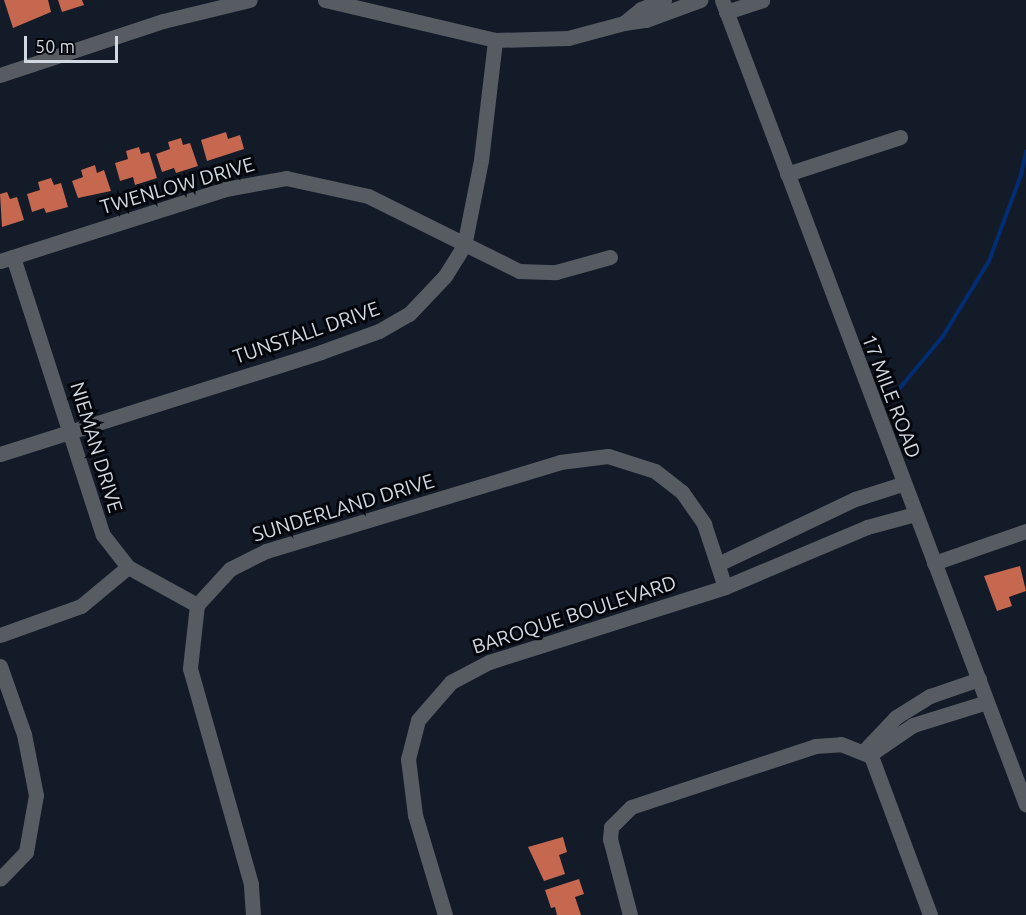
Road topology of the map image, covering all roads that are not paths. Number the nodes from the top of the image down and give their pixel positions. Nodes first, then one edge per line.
1 (250, 0) edge
2 (325, 0) edge
3 (664, 0) edge
4 (700, 0) edge
5 (762, 0) edge
6 (724, 6) edge
7 (624, 23) junction
8 (495, 39) junction
9 (0, 75) edge
10 (900, 137) dead end
11 (787, 174) junction
12 (464, 246) junction
13 (610, 257) dead end
14 (6, 259) edge
15 (71, 431) junction
16 (0, 454) edge
17 (902, 484) junction
18 (915, 514) junction
19 (1026, 531) edge
20 (934, 563) junction
21 (718, 564) junction
22 (128, 567) junction
23 (725, 587) junction
24 (197, 605) junction
25 (0, 635) edge
26 (0, 666) edge
27 (979, 679) junction
28 (987, 702) junction
29 (867, 754) junction
30 (1026, 805) edge
31 (0, 879) edge
32 (253, 915) edge
33 (445, 915) edge
34 (630, 915) edge
35 (930, 915) edge

1 - 9 street
2 - 8 street
3 - 7 street
4 - 7 street
5 - 6 street
6 - 11 street, 17 MILE ROAD
7 - 8 street
8 - 12 street, TUNSTALL DRIVE
10 - 11 street
11 - 17 street, 17 MILE ROAD
12 - 13 street, TWENLOW DRIVE
12 - 14 street, TWENLOW DRIVE
12 - 15 street, TUNSTALL DRIVE
14 - 15 street, NIEMAN DRIVE
15 - 16 street, TUNSTALL DRIVE
15 - 22 street, NIEMAN DRIVE
17 - 18 street, 17 MILE ROAD
17 - 21 street
18 - 20 street, 17 MILE ROAD
18 - 23 street, BAROQUE BOULEVARD
19 - 20 street
20 - 27 street, 17 MILE ROAD
21 - 23 street, SUNDERLAND DRIVE
21 - 24 street, SUNDERLAND DRIVE
22 - 24 street, NIEMAN DRIVE
22 - 25 street
23 - 33 street, BAROQUE BOULEVARD
24 - 32 street
26 - 31 street
27 - 28 street, 17 MILE ROAD
27 - 29 street
28 - 29 street
28 - 30 street, 17 MILE ROAD
29 - 34 street
29 - 35 street

